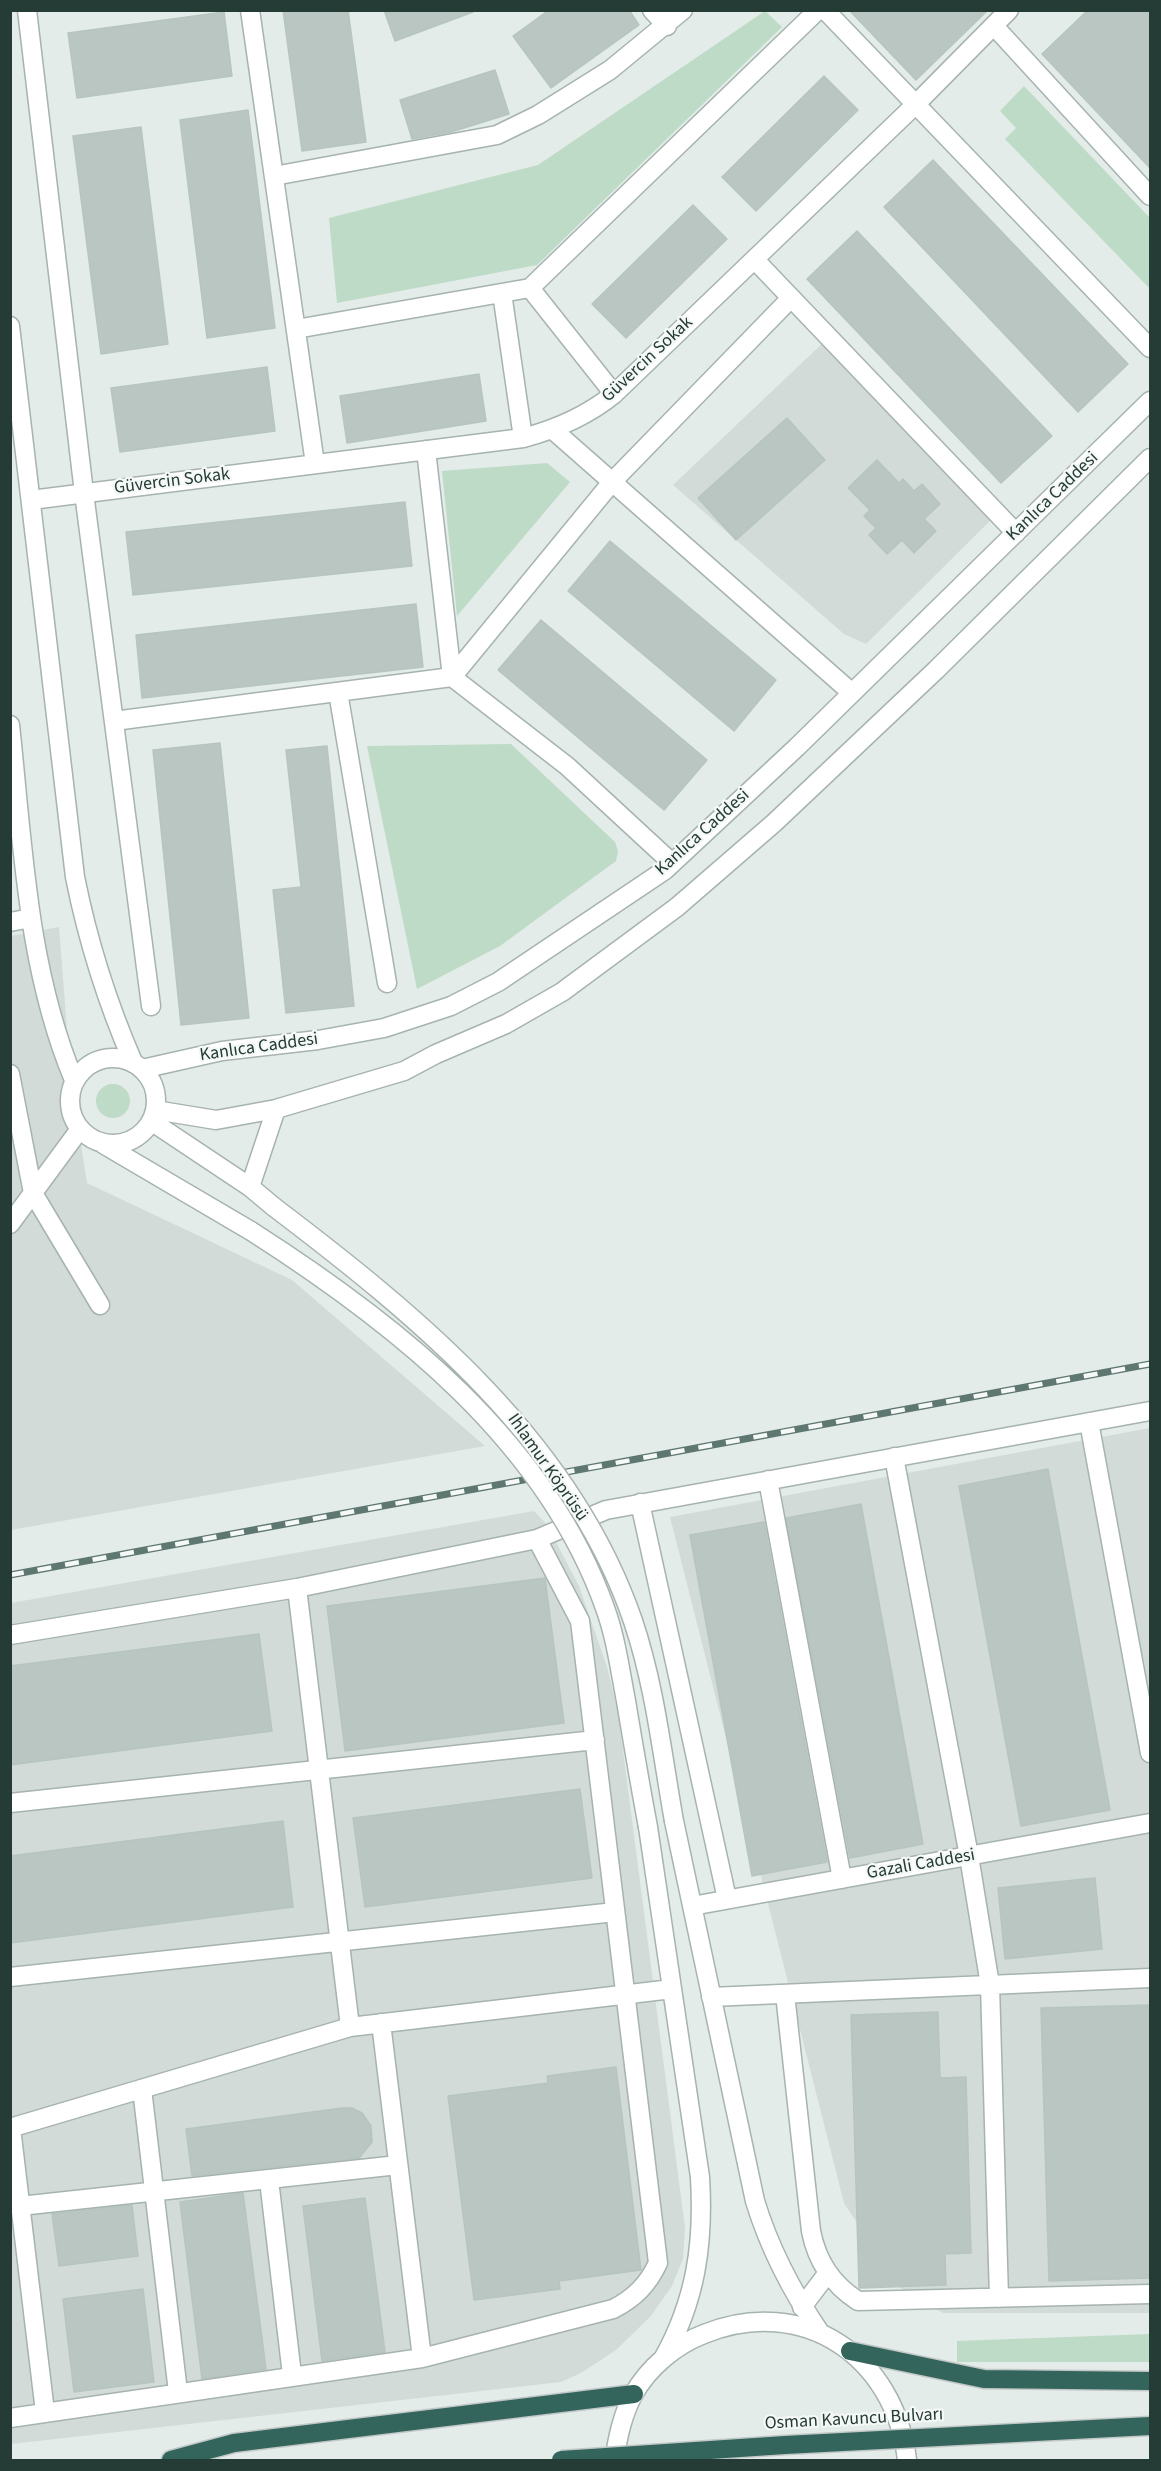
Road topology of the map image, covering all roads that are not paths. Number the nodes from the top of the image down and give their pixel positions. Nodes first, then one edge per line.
1 (27, 10) edge
2 (250, 10) edge
3 (652, 10) edge
4 (683, 10) edge
5 (818, 10) edge
6 (825, 10) edge
7 (1009, 10) edge
8 (667, 26) junction
9 (994, 26) junction
10 (915, 105) junction
11 (274, 176) junction
12 (1150, 196) edge
13 (755, 260) junction
14 (530, 288) junction
15 (502, 293) junction
16 (791, 298) junction
17 (10, 326) edge
18 (296, 329) junction
19 (1150, 348) edge
20 (614, 394) junction
21 (1150, 401) edge
22 (552, 429) junction
23 (523, 438) junction
24 (426, 450) junction
25 (1150, 458) edge
26 (315, 464) junction
27 (612, 482) junction
28 (84, 493) junction
29 (31, 500) junction
30 (1016, 533) junction
31 (452, 677) junction
32 (338, 692) junction
33 (852, 693) junction
34 (114, 721) junction
35 (10, 725) edge
36 (672, 863) junction
37 (31, 918) junction
38 (10, 922) edge
39 (387, 983) dead end
40 (151, 1006) dead end
41 (138, 1065) junction
42 (10, 1074) edge
43 (74, 1080) junction
44 (276, 1109) junction
45 (153, 1116) junction
46 (15, 1123) edge
47 (80, 1130) junction
48 (103, 1144) junction
49 (250, 1187) junction
50 (33, 1193) junction
51 (12, 1220) edge
52 (100, 1305) dead end
53 (1150, 1411) edge
54 (1089, 1422) junction
55 (894, 1457) junction
56 (768, 1480) junction
57 (640, 1503) junction
58 (537, 1539) junction
59 (297, 1588) junction
60 (10, 1635) edge
61 (595, 1740) junction
62 (1150, 1753) edge
63 (319, 1770) junction
64 (10, 1803) edge
65 (1150, 1823) edge
66 (969, 1856) junction
67 (842, 1879) junction
68 (727, 1899) junction
69 (692, 1906) junction
70 (615, 1912) junction
71 (339, 1942) junction
72 (10, 1977) edge
73 (1150, 1978) edge
74 (990, 1985) junction
75 (672, 1989) junction
76 (785, 1994) junction
77 (625, 1995) junction
78 (711, 1997) junction
79 (381, 2023) junction
80 (350, 2027) junction
81 (142, 2089) junction
82 (11, 2128) edge
83 (398, 2165) junction
84 (269, 2180) junction
85 (154, 2192) junction
86 (20, 2206) junction
87 (827, 2274) junction
88 (1150, 2294) edge
89 (999, 2298) junction
90 (802, 2307) junction
91 (821, 2334) junction
92 (850, 2351) junction
93 (422, 2358) junction
94 (663, 2359) junction
95 (292, 2375) junction
96 (1150, 2380) edge
97 (178, 2392) junction
98 (634, 2394) junction
99 (45, 2412) junction
100 (10, 2418) edge
101 (1150, 2426) edge
102 (171, 2460) edge
103 (561, 2460) edge
104 (614, 2460) edge
105 (907, 2460) edge

1 - 28 street
2 - 11 street
3 - 8 street
4 - 8 street
5 - 14 street
6 - 10 street
7 - 9 street, Güvercin Sokak
8 - 11 street
9 - 10 street, Güvercin Sokak
9 - 12 street
10 - 13 street, Güvercin Sokak
10 - 19 street
11 - 18 street
13 - 16 street
13 - 20 street, Güvercin Sokak
14 - 15 street
14 - 20 street
15 - 18 street
15 - 23 street
16 - 27 street
16 - 30 street
17 - 29 street
18 - 26 street
20 - 22 street, Güvercin Sokak
21 - 30 street, Kanlıca Caddesi
22 - 23 street, Güvercin Sokak
22 - 27 street
23 - 24 street, Güvercin Sokak
24 - 26 street, Güvercin Sokak
24 - 31 street
25 - 44 street
26 - 28 street, Güvercin Sokak
27 - 31 street
27 - 33 street
28 - 29 street, Güvercin Sokak
28 - 34 street
29 - 41 street
30 - 33 street, Kanlıca Caddesi
31 - 32 street
31 - 36 street
32 - 34 street
32 - 39 street
33 - 36 street, Kanlıca Caddesi
34 - 40 street
35 - 37 street
36 - 41 street, Kanlıca Caddesi
37 - 38 street
37 - 43 street
41 - 43 street
41 - 45 street
42 - 46 street
43 - 47 street
44 - 45 street
44 - 49 street
45 - 48 street
45 - 49 street, Ihlamur Köprüsü
46 - 50 street
47 - 48 street
47 - 50 street
48 - 75 street, Ihlamur Köprüsü, bridge
49 - 69 street, Ihlamur Köprüsü, bridge
50 - 51 street
50 - 52 street
53 - 54 street
54 - 55 street
54 - 62 street
55 - 56 street
55 - 66 street
56 - 57 street
56 - 67 street
57 - 58 street
57 - 68 street
58 - 59 street
58 - 61 street
59 - 60 street
59 - 63 street
61 - 63 street
61 - 70 street
63 - 64 street
63 - 71 street
65 - 66 street, Gazali Caddesi
66 - 67 street, Gazali Caddesi
66 - 74 street
67 - 68 street, Gazali Caddesi
68 - 69 street, Gazali Caddesi
69 - 78 street, Ihlamur Köprüsü
70 - 71 street
70 - 77 street
71 - 72 street
71 - 80 street
73 - 74 street
74 - 76 street
74 - 89 street
75 - 77 street
75 - 94 street, Ihlamur Köprüsü
76 - 78 street
76 - 87 street
77 - 79 street
77 - 93 street
78 - 90 street, Ihlamur Köprüsü
79 - 80 street
79 - 83 street
80 - 81 street
81 - 82 street
81 - 85 street
82 - 86 street
83 - 84 street
83 - 93 street
84 - 85 street
84 - 95 street
85 - 86 street
85 - 97 street
86 - 99 street
87 - 89 street
87 - 90 street
88 - 89 street
90 - 91 street, Ihlamur Köprüsü
91 - 92 street
91 - 94 street
92 - 96 highway
92 - 105 street
93 - 95 street
94 - 98 street
95 - 97 street
97 - 99 street
98 - 102 highway
98 - 104 street
99 - 100 street
101 - 103 highway, Osman Kavuncu Bulvarı, bridge

